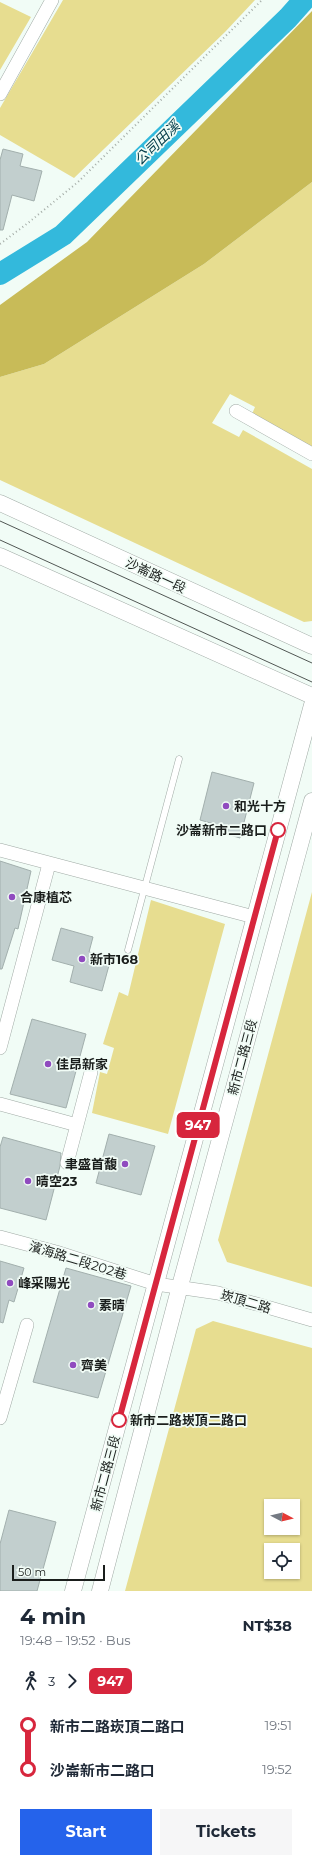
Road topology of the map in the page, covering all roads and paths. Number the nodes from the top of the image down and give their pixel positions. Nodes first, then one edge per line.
1 (52, 0) edge
2 (262, 0) edge
3 (0, 94) edge
4 (0, 244) edge
5 (236, 411) dead end
6 (312, 454) edge
7 (0, 503) edge
8 (0, 556) edge
9 (312, 646) edge
10 (312, 696) edge
11 (312, 705) edge
12 (179, 759) dead end
13 (312, 801) edge
14 (0, 850) edge
15 (49, 864) junction
16 (145, 890) junction
17 (254, 918) junction
18 (128, 950) dead end
19 (0, 1048) edge
20 (91, 1072) dead end
21 (0, 1104) edge
22 (77, 1125) junction
23 (67, 1163) dead end
24 (0, 1237) edge
25 (156, 1284) junction
26 (180, 1286) junction
27 (312, 1320) edge
28 (27, 1325) dead end
29 (6, 1377) edge
30 (0, 1418) edge
31 (72, 1591) edge
32 (100, 1591) edge

1 - 3 street
2 - 4 path
5 - 6 street
7 - 9 street, 沙崙路一段
8 - 10 street
11 - 17 street, 新市二路三段
12 - 16 lane
13 - 26 street, 新市二路三段
14 - 15 street
15 - 16 street
15 - 19 street
16 - 17 street
16 - 18 lane
17 - 25 street, 新市二路三段
20 - 22 street
21 - 22 street
22 - 23 street
24 - 25 street, 濱海路二段202巷
25 - 26 street, 濱海路二段202巷
25 - 31 street, 新市二路三段
26 - 27 street, 崁頂二路
26 - 32 street, 新市二路三段
28 - 29 street
29 - 30 street

